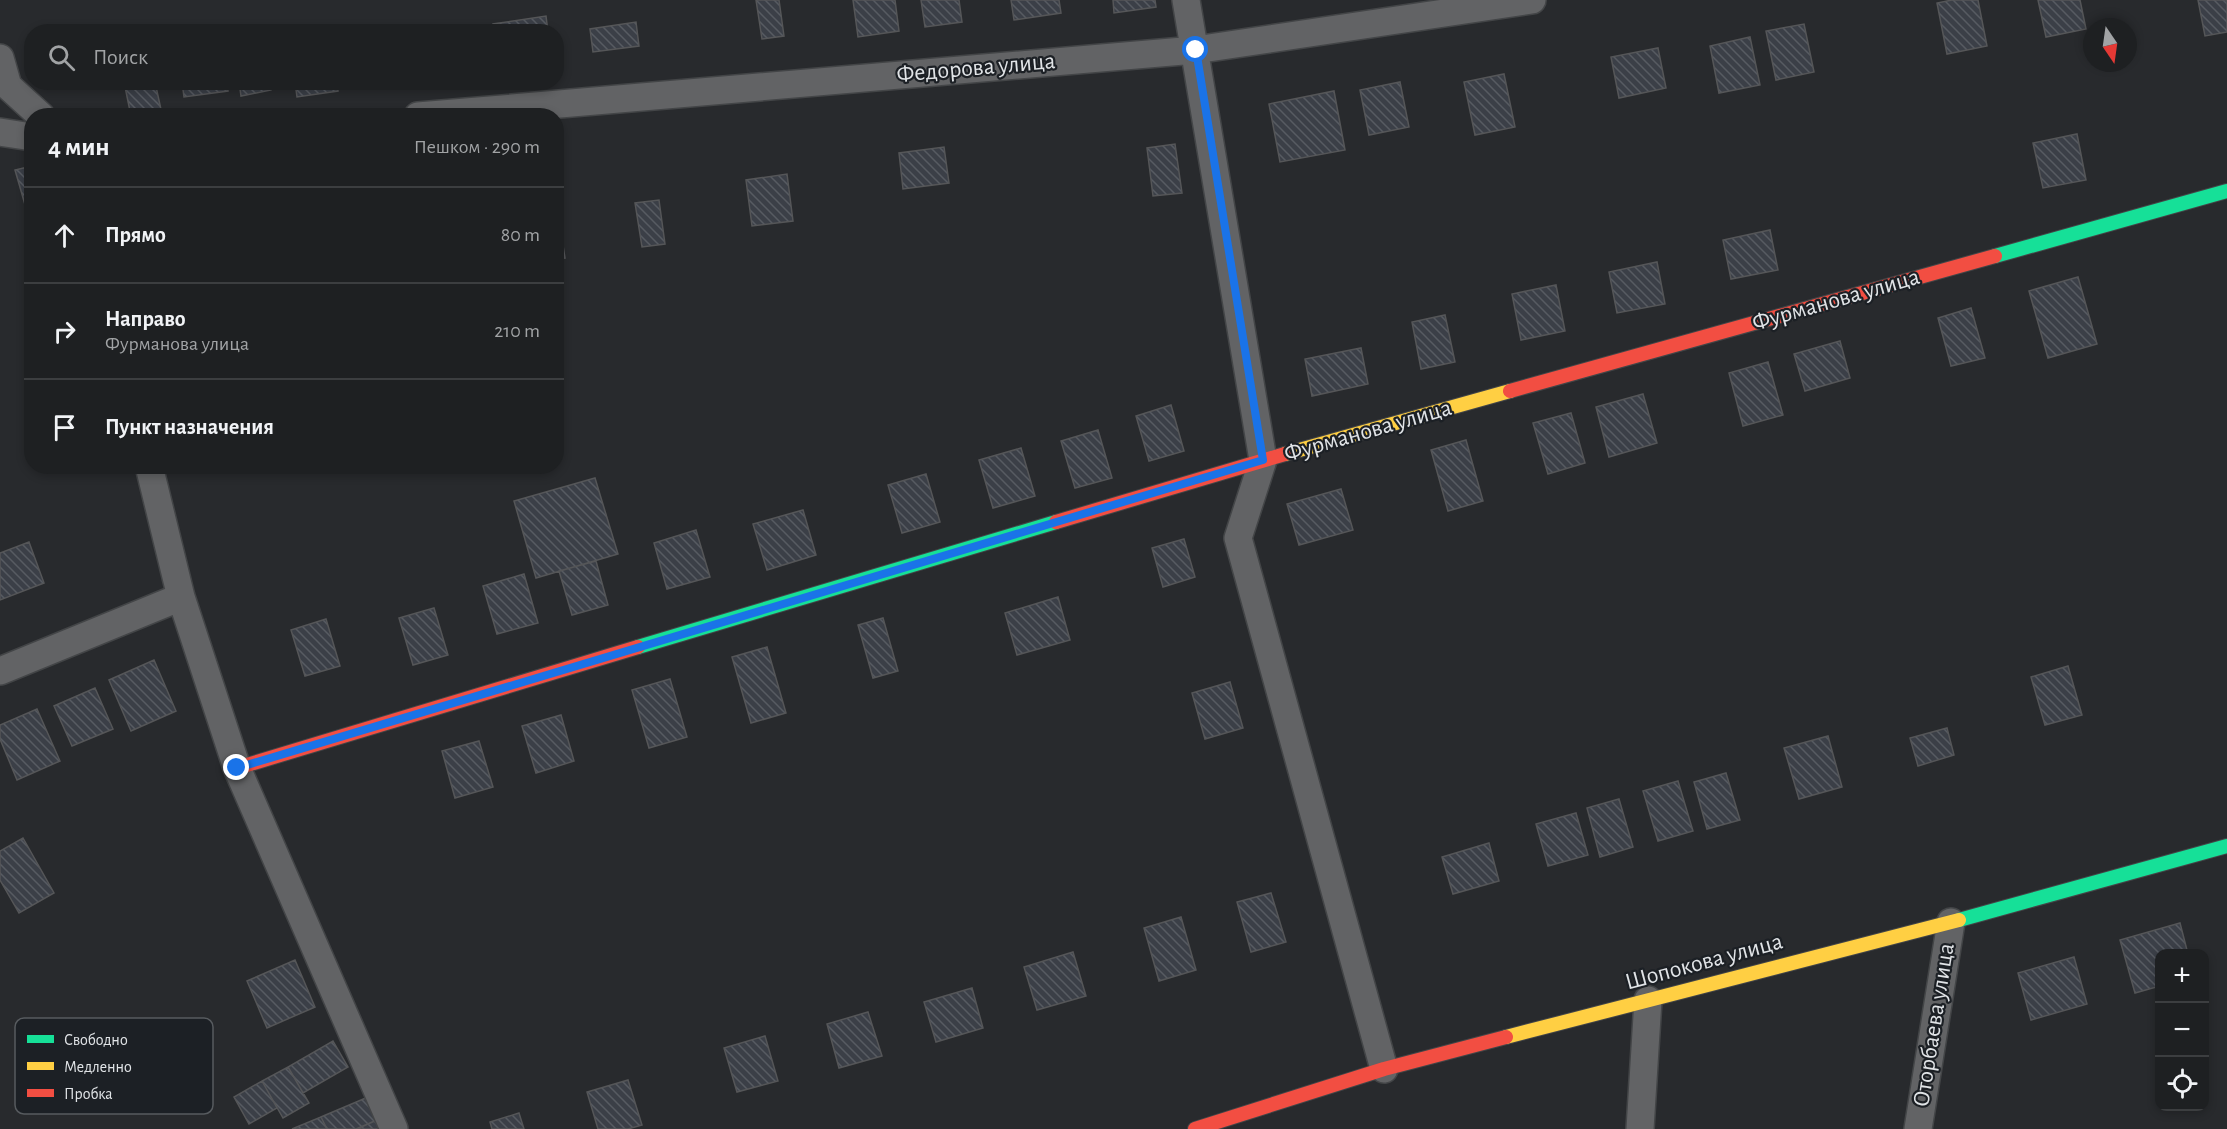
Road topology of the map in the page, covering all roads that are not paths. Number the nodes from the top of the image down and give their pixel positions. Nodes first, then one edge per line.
1 (1186, 0) edge
2 (1532, 0) edge
3 (1196, 50) junction
4 (0, 58) edge
5 (32, 108) edge
6 (512, 108) edge
7 (0, 132) edge
8 (24, 136) edge
9 (2227, 191) edge
10 (1263, 460) junction
11 (151, 474) edge
12 (181, 597) junction
13 (0, 671) edge
14 (237, 768) junction
15 (2227, 846) edge
16 (1951, 922) junction
17 (1648, 1000) junction
18 (1384, 1069) junction
19 (394, 1129) edge
20 (1195, 1129) edge
21 (1640, 1129) edge
22 (1918, 1129) edge

1 - 3 street
2 - 3 street, Федорова улица
3 - 6 street, Федорова улица
3 - 10 street
4 - 5 street
7 - 8 street
9 - 10 street, Фурманова улица
10 - 14 street, Фурманова улица
10 - 18 street
11 - 12 street
12 - 13 street
12 - 14 street
14 - 19 street
15 - 16 street, Шопокова улица
16 - 17 street, Шопокова улица
16 - 22 street, Оторбаева улица
17 - 18 street, Шопокова улица
17 - 21 street
18 - 20 street, Шопокова улица

